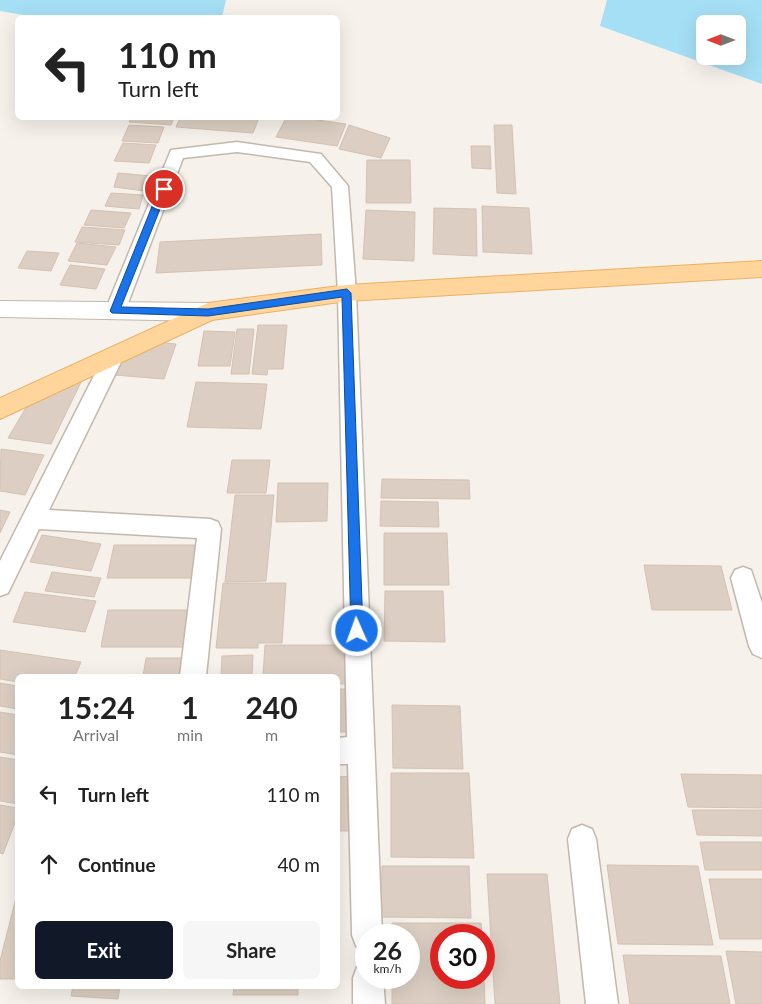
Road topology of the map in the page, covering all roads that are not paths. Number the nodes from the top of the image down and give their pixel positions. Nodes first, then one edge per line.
1 (762, 269) edge
2 (347, 293) junction
3 (0, 309) edge
4 (115, 311) junction
5 (208, 312) junction
6 (114, 356) junction
7 (0, 409) edge
8 (33, 519) junction
9 (743, 578) dead end
10 (0, 585) edge
11 (762, 646) edge
12 (193, 674) edge
13 (349, 751) edge
14 (582, 839) dead end
15 (366, 924) edge
16 (368, 989) edge
17 (369, 1004) edge
18 (602, 1004) edge

1 - 2 main road
2 - 4 street
2 - 5 main road
2 - 13 street
3 - 4 street
4 - 5 street
5 - 6 main road
6 - 7 main road
6 - 8 street
8 - 10 street
8 - 12 street
9 - 11 street
13 - 15 street
14 - 18 street
16 - 17 street

